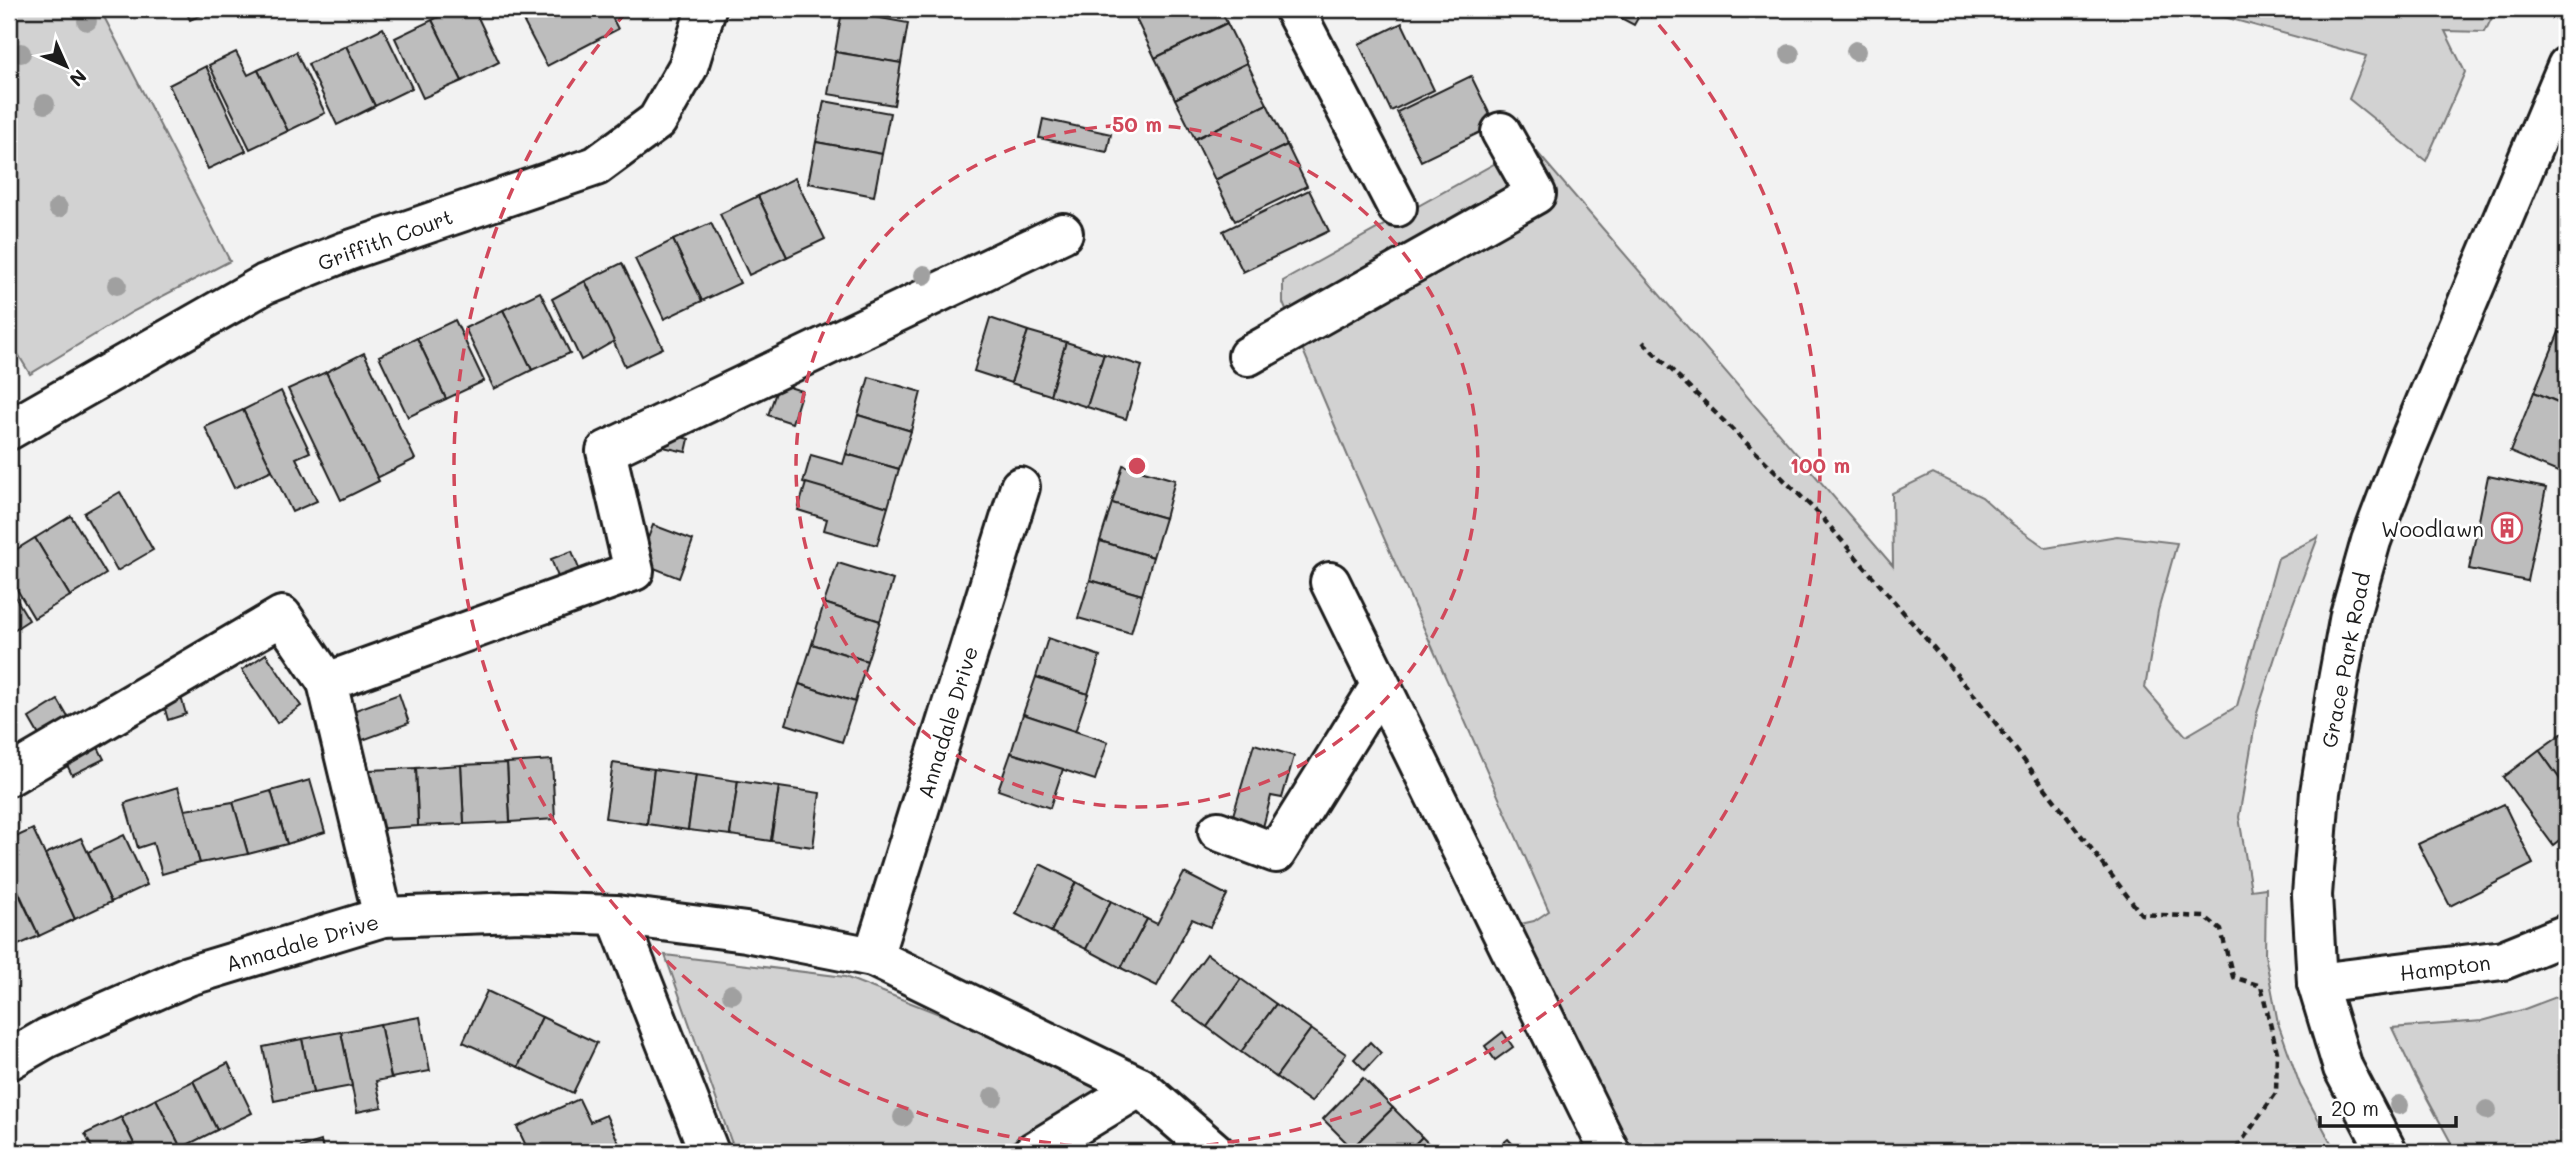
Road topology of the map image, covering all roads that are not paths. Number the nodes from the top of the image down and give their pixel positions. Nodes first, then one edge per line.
1 (706, 9) edge
2 (1294, 9) edge
3 (2567, 66) edge
4 (1501, 132) dead end
5 (1397, 207) dead end
6 (1063, 233) dead end
7 (1248, 356) dead end
8 (9, 430) edge
9 (1020, 487) dead end
10 (1330, 582) dead end
11 (327, 682) junction
12 (1380, 686) junction
13 (9, 776) edge
14 (1218, 831) dead end
15 (616, 915) junction
16 (383, 917) junction
17 (2567, 934) edge
18 (873, 957) junction
19 (2317, 983) junction
20 (9, 1060) edge
21 (1140, 1087) junction
22 (709, 1152) edge
23 (1033, 1152) edge
24 (1215, 1152) edge
25 (1610, 1152) edge
26 (2387, 1152) edge

1 - 8 street, Griffith Court
2 - 5 street
3 - 19 street, Grace Park Road
4 - 7 street
6 - 11 street
9 - 18 street, Annadale Drive
10 - 12 street
11 - 13 street
11 - 16 street
12 - 14 street
12 - 25 street
15 - 16 street, Annadale Drive
15 - 18 street, Annadale Drive
15 - 22 street
16 - 20 street, Annadale Drive
17 - 19 street, Hampton
18 - 21 street, Annadale Drive
19 - 26 street, Grace Park Road
21 - 23 street
21 - 24 street, Annadale Drive

